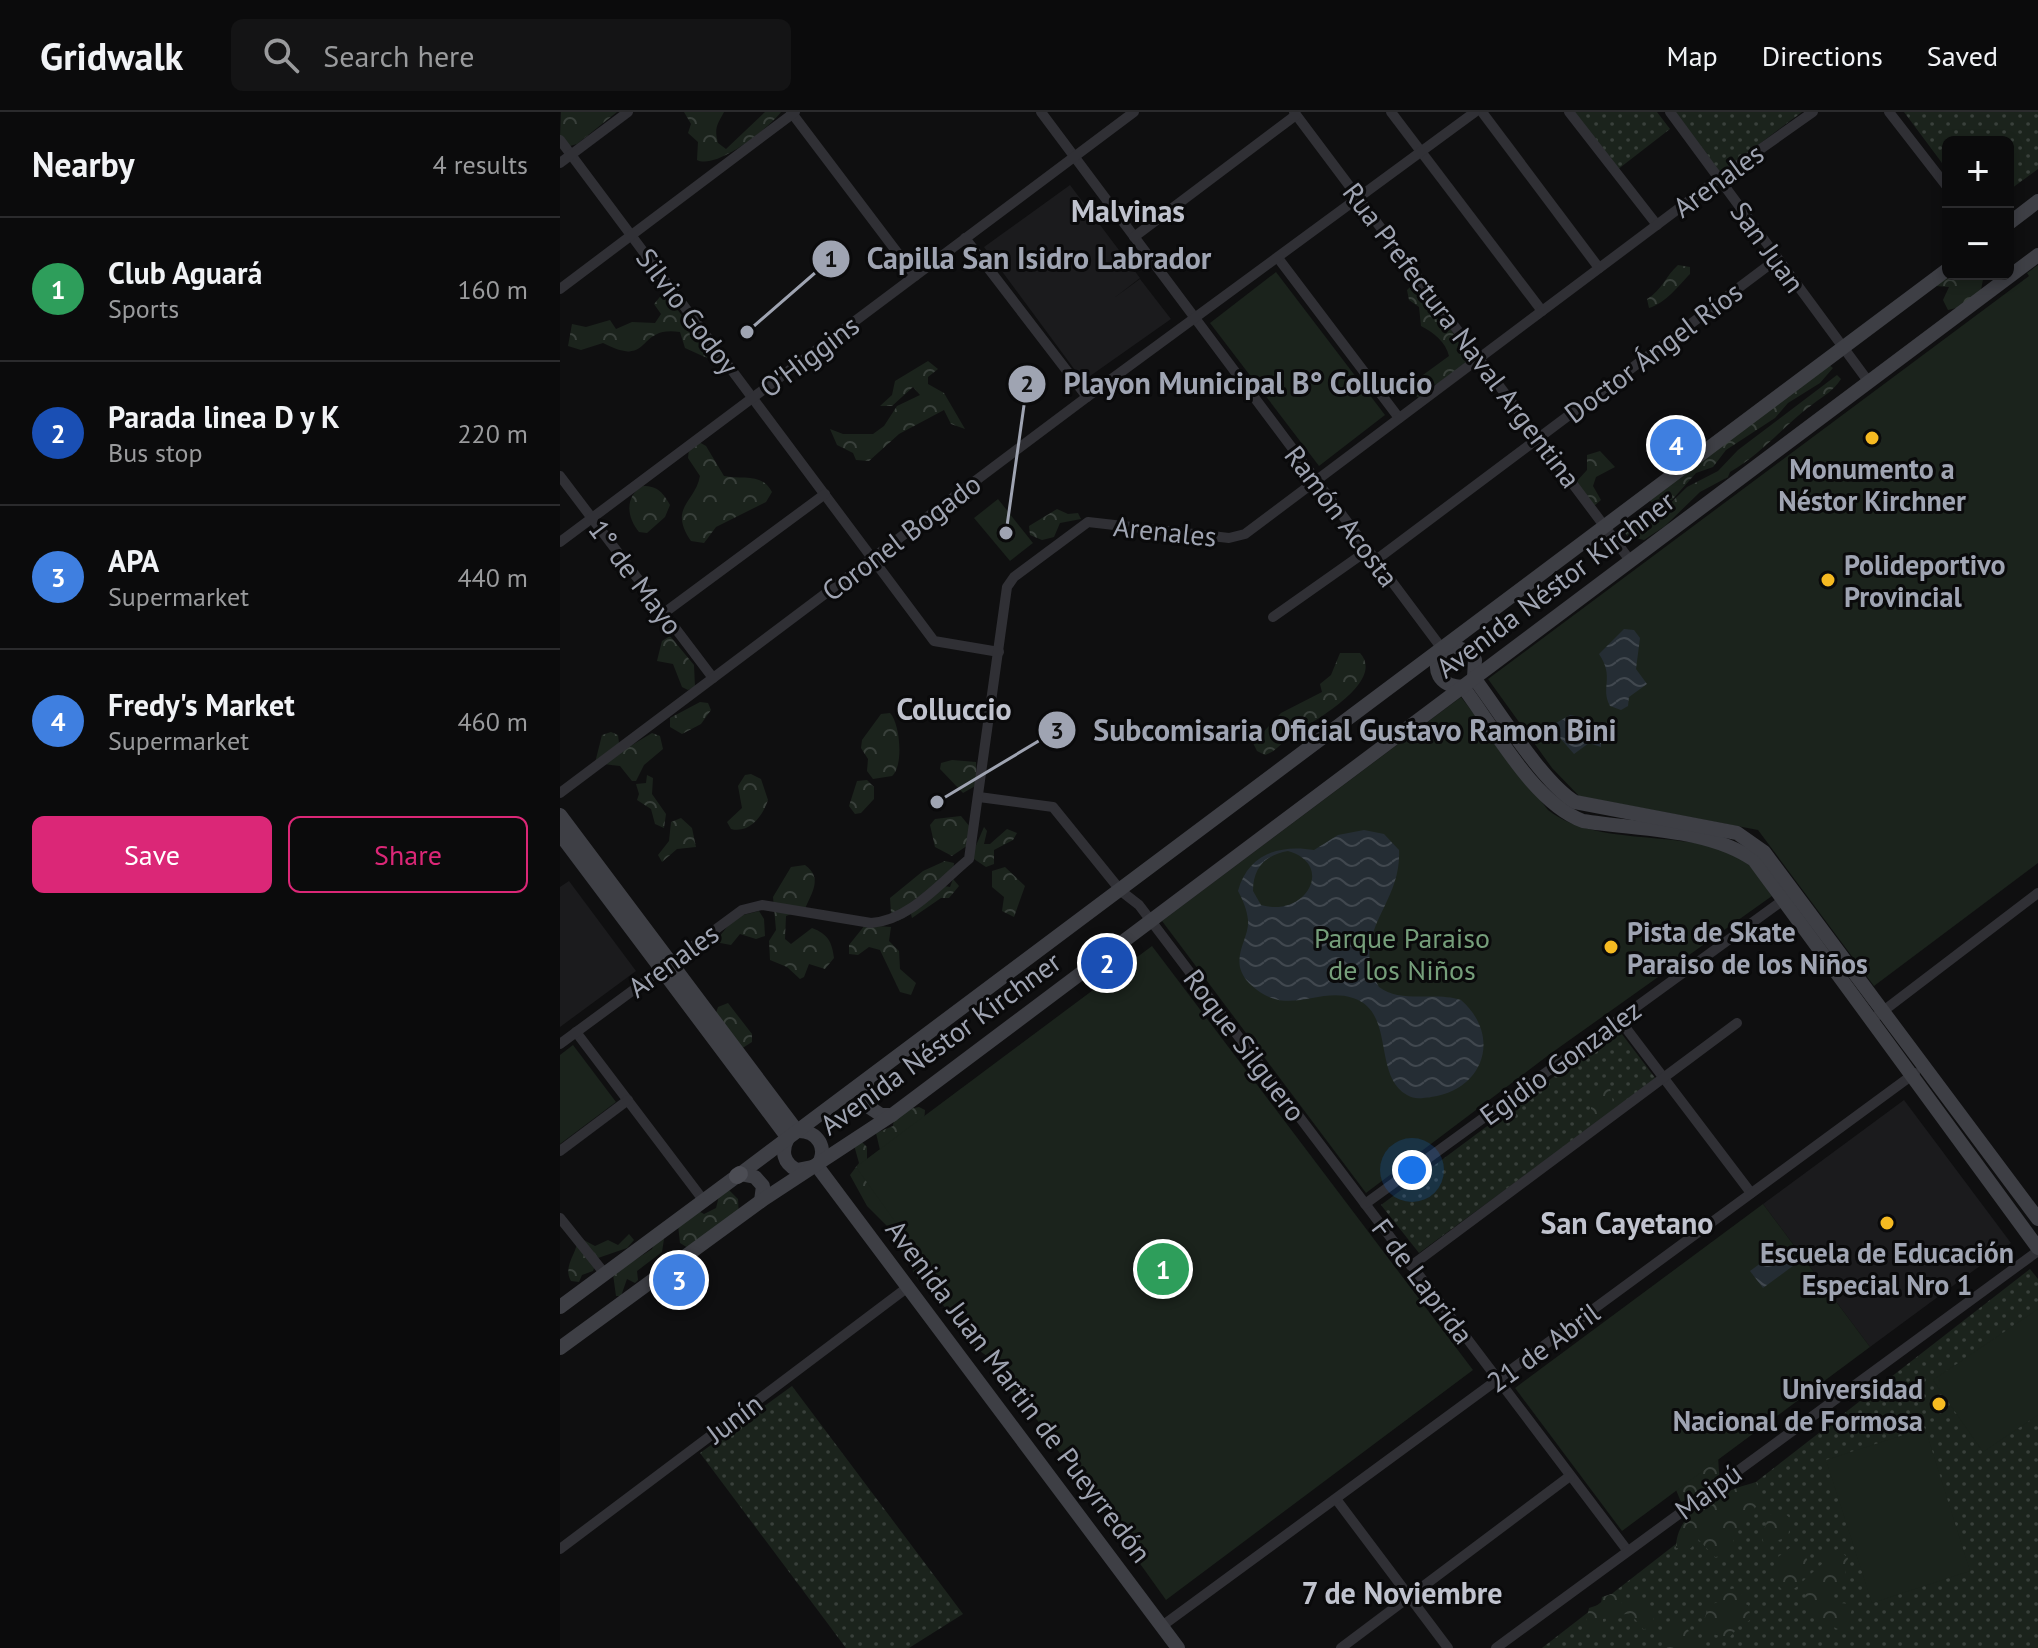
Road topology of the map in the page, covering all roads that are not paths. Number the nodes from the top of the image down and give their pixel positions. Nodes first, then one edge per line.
1 (628, 112) edge
2 (1041, 112) edge
3 (1134, 112) edge
4 (1391, 112) edge
5 (1475, 112) edge
6 (1482, 112) edge
7 (1569, 112) edge
8 (1670, 112) edge
9 (1813, 112) edge
10 (1889, 112) edge
11 (793, 113) edge
12 (1295, 113) edge
13 (560, 140) edge
14 (1421, 152) junction
15 (571, 154) junction
16 (1074, 157) junction
17 (560, 163) edge
18 (1718, 179) junction
19 (1942, 180) edge
20 (1359, 198) junction
21 (2038, 201) edge
22 (2014, 219) edge
23 (1657, 225) junction
24 (631, 235) junction
25 (1134, 237) junction
26 (965, 238) junction
27 (2038, 255) edge
28 (1278, 258) junction
29 (1777, 259) junction
30 (1599, 268) junction
31 (1942, 274) edge
32 (915, 276) junction
33 (560, 289) edge
34 (1542, 311) junction
35 (1196, 319) junction
36 (1843, 348) junction
37 (1479, 358) junction
38 (1868, 381) junction
39 (753, 397) junction
40 (1087, 397) junction
41 (1399, 418) junction
42 (1539, 438) junction
43 (560, 476) edge
44 (1316, 480) junction
45 (825, 494) junction
46 (592, 518) junction
47 (1606, 527) junction
48 (560, 542) edge
49 (1368, 550) junction
50 (872, 559) junction
51 (1629, 559) junction
52 (1376, 560) junction
53 (664, 613) junction
54 (1273, 617) dead end
55 (1443, 650) junction
56 (999, 652) junction
57 (713, 678) junction
58 (1468, 682) junction
59 (560, 793) edge
60 (979, 797) junction
61 (560, 815) edge
62 (560, 834) edge
63 (1121, 891) junction
64 (2038, 893) edge
65 (1790, 896) junction
66 (1150, 920) junction
67 (666, 965) junction
68 (1876, 1016) junction
69 (1619, 1019) junction
70 (1737, 1023) dead end
71 (576, 1032) junction
72 (560, 1044) edge
73 (1917, 1072) junction
74 (868, 1079) junction
75 (1664, 1079) junction
76 (628, 1100) junction
77 (892, 1115) junction
78 (793, 1134) junction
79 (560, 1151) edge
80 (817, 1166) junction
81 (739, 1175) junction
82 (1751, 1193) junction
83 (704, 1201) junction
84 (761, 1201) junction
85 (1365, 1204) junction
86 (560, 1218) edge
87 (2038, 1219) edge
88 (2038, 1249) edge
89 (1411, 1266) junction
90 (605, 1274) junction
91 (908, 1287) junction
92 (560, 1307) edge
93 (560, 1348) edge
94 (1497, 1380) junction
95 (1570, 1476) junction
96 (1336, 1499) junction
97 (560, 1549) edge
98 (1627, 1550) junction
99 (1409, 1596) junction
100 (1162, 1626) junction
101 (1178, 1648) edge
102 (1341, 1648) edge
103 (1448, 1648) edge
104 (1496, 1648) edge

1 - 15 street
2 - 16 street, Ramón Acosta
3 - 16 street, O'Higgins
4 - 14 street
5 - 14 street, Coronel Bogado
6 - 30 street
7 - 23 street
8 - 18 street, San Juan
9 - 18 street, Arenales
10 - 19 street
11 - 24 street
11 - 32 street
12 - 20 street, Rua Prefectura Naval Argentina
12 - 25 street
13 - 15 street, Silvio Godoy
14 - 20 street, Coronel Bogado
14 - 34 street
15 - 17 street
15 - 24 street, Silvio Godoy
16 - 25 street, Ramón Acosta
16 - 26 street, O'Higgins
18 - 23 street, Arenales
18 - 29 street, San Juan
20 - 28 street, Coronel Bogado
20 - 37 street, Rua Prefectura Naval Argentina
21 - 22 main road
23 - 30 street, Arenales
24 - 33 street
24 - 39 street, Silvio Godoy
25 - 35 street, Ramón Acosta
26 - 32 street, O'Higgins
26 - 40 street
27 - 38 main road, Avenida Néstor Kirchner
28 - 35 street, Coronel Bogado
28 - 41 street
29 - 36 street, San Juan
29 - 42 street, Doctor Ángel Ríos
30 - 34 street, Arenales
31 - 36 main road, Avenida Néstor Kirchner
32 - 39 street, O'Higgins
34 - 37 street, Arenales
35 - 40 street, Coronel Bogado
35 - 44 street, Ramón Acosta
36 - 38 street, San Juan
36 - 47 main road, Avenida Néstor Kirchner
37 - 41 street, Arenales
37 - 42 street, Rua Prefectura Naval Argentina
38 - 51 main road, Avenida Néstor Kirchner
39 - 45 street, Silvio Godoy
39 - 46 street, O'Higgins
40 - 50 street, Coronel Bogado
41 - 44 street, Arenales
42 - 47 street, Rua Prefectura Naval Argentina
42 - 52 street, Doctor Ángel Ríos
43 - 46 street, 1° de Mayo
44 - 49 street, Ramón Acosta
44 - 56 street, Arenales
45 - 50 street, Silvio Godoy
45 - 53 street
46 - 48 street, O'Higgins
46 - 53 street, 1° de Mayo
47 - 51 street, Rua Prefectura Naval Argentina
47 - 55 main road, Avenida Néstor Kirchner
49 - 52 street, Ramón Acosta
49 - 54 street
50 - 56 street, Silvio Godoy
50 - 57 street, Coronel Bogado
51 - 58 main road, Avenida Néstor Kirchner
52 - 55 street, Ramón Acosta
53 - 57 street, 1° de Mayo
55 - 58 main road
55 - 58 main road
55 - 63 main road, Avenida Néstor Kirchner
56 - 60 street, Arenales
57 - 59 street, Coronel Bogado
58 - 65 main road
58 - 66 main road, Avenida Néstor Kirchner
60 - 63 street, Roque Silguero
60 - 67 street, Arenales
61 - 67 main road
62 - 67 main road
63 - 66 street, Roque Silguero
63 - 74 main road, Avenida Néstor Kirchner
64 - 68 street
65 - 68 main road
65 - 69 street, Egidio Gonzalez
66 - 77 main road, Avenida Néstor Kirchner
66 - 85 street, Roque Silguero
67 - 71 street, Arenales
67 - 78 main road
68 - 73 main road
69 - 75 street
69 - 85 street, Egidio Gonzalez
70 - 75 street
71 - 72 street, Arenales
71 - 76 street
73 - 82 street, 21 de Abril
73 - 87 main road
73 - 88 main road
74 - 77 main road
74 - 78 main road, Avenida Néstor Kirchner
75 - 82 street
75 - 89 street
76 - 79 street
76 - 83 street
77 - 80 main road, Avenida Néstor Kirchner
78 - 80 main road
78 - 80 main road
78 - 81 main road, Avenida Néstor Kirchner
80 - 84 main road, Avenida Néstor Kirchner
80 - 91 main road, Avenida Juan Martin de Pueyrredón
81 - 83 main road, Avenida Néstor Kirchner
81 - 84 main road
82 - 94 street, 21 de Abril
83 - 90 main road, Avenida Néstor Kirchner
84 - 93 main road, Avenida Néstor Kirchner
85 - 89 street, F de Laprida
86 - 90 street
88 - 98 street, Maipú
89 - 94 street, F de Laprida
90 - 92 main road, Avenida Néstor Kirchner
91 - 97 street, Junín
91 - 100 main road, Avenida Juan Martin de Pueyrredón
94 - 95 street, F de Laprida
94 - 96 street, 21 de Abril
95 - 98 street, F de Laprida
95 - 99 street
96 - 99 street
96 - 100 street, 21 de Abril
98 - 104 street, Maipú
99 - 102 street
99 - 103 street
100 - 101 main road, Avenida Juan Martin de Pueyrredón

